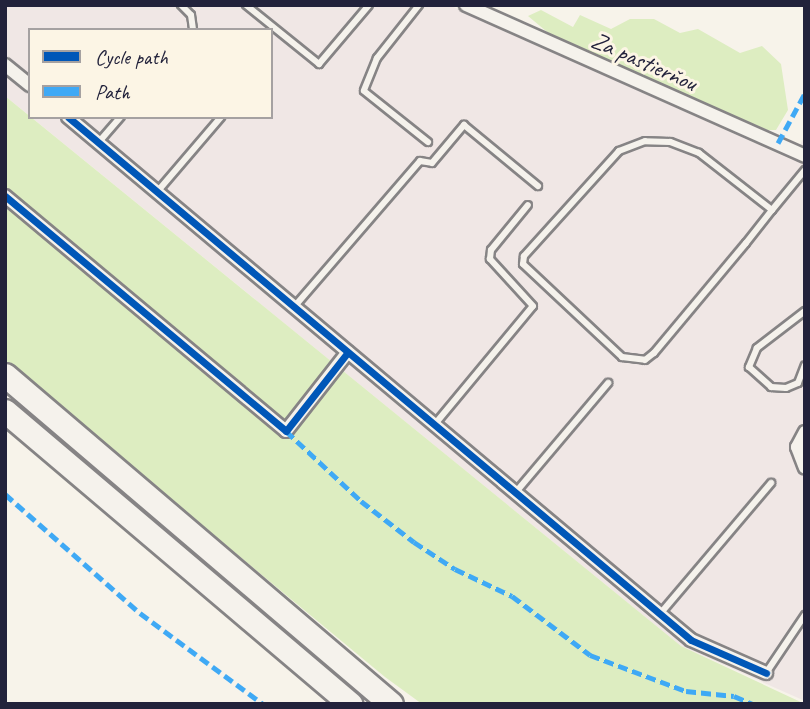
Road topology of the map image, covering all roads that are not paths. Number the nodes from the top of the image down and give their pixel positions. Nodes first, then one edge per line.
1 (181, 5) edge
2 (246, 5) edge
3 (369, 5) edge
4 (419, 5) edge
5 (466, 5) edge
6 (193, 28) edge
7 (5, 65) edge
8 (28, 83) edge
9 (70, 119) edge
10 (119, 119) edge
11 (219, 119) edge
12 (428, 142) dead end
13 (99, 143) junction
14 (805, 156) edge
15 (805, 170) edge
16 (538, 186) dead end
17 (158, 192) junction
18 (5, 196) edge
19 (528, 205) dead end
20 (772, 211) junction
21 (294, 307) junction
22 (805, 311) edge
23 (348, 352) junction
24 (805, 365) edge
25 (5, 375) edge
26 (608, 383) dead end
27 (5, 411) edge
28 (435, 424) junction
29 (805, 432) edge
30 (805, 468) edge
31 (771, 483) dead end
32 (516, 492) junction
33 (660, 614) junction
34 (805, 615) edge
35 (766, 673) joint
36 (350, 704) edge
37 (391, 704) edge

1 - 6 lane
2 - 3 lane
4 - 12 lane
5 - 14 street, Za pastierňou
7 - 8 street
9 - 13 street
10 - 13 lane
11 - 17 lane
13 - 17 street
15 - 20 lane
16 - 21 lane
17 - 21 street
18 - 23 street
19 - 28 lane
20 - 20 lane
21 - 23 street
22 - 24 lane
23 - 28 street
25 - 37 highway
26 - 32 lane
27 - 36 highway
28 - 32 street
29 - 30 street
31 - 33 lane
32 - 33 street
33 - 35 street
34 - 35 lane

